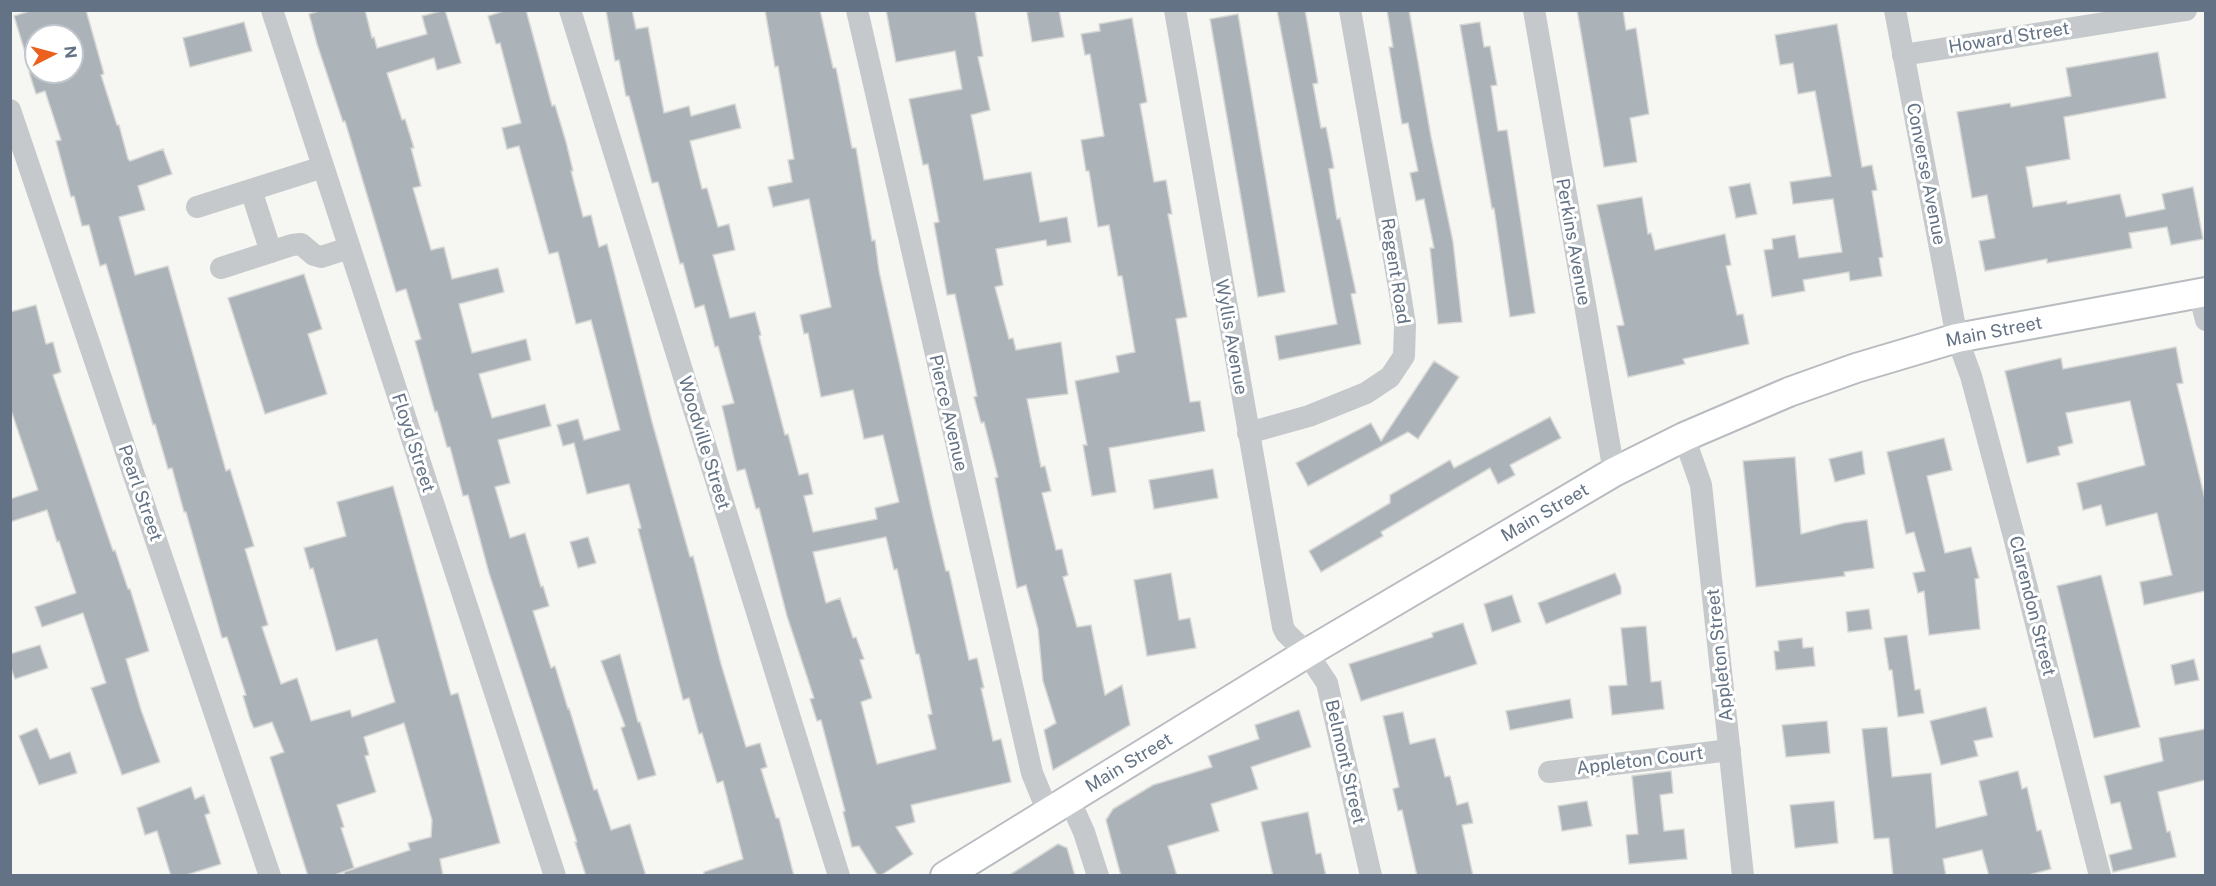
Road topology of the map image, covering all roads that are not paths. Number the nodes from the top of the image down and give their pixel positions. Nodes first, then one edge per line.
1 (272, 10) edge
2 (570, 10) edge
3 (857, 10) edge
4 (1175, 10) edge
5 (1350, 10) edge
6 (1534, 10) edge
7 (1895, 10) edge
8 (2186, 10) edge
9 (1903, 55) junction
10 (10, 110) edge
11 (323, 167) junction
12 (251, 190) junction
13 (197, 207) dead end
14 (349, 248) junction
15 (271, 252) junction
16 (221, 268) dead end
17 (2203, 302) edge
18 (1957, 338) junction
19 (1248, 433) junction
20 (1684, 437) junction
21 (1614, 472) junction
22 (1307, 653) junction
23 (1730, 750) junction
24 (1549, 772) dead end
25 (1058, 806) junction
26 (270, 876) edge
27 (555, 876) edge
28 (839, 876) edge
29 (945, 876) edge
30 (1098, 876) edge
31 (1371, 876) edge
32 (1743, 876) edge
33 (2100, 876) edge

1 - 11 street, Floyd Street
2 - 28 street, Woodville Street
3 - 25 street, Pierce Avenue
4 - 19 street, Wyllis Avenue
5 - 19 street, Regent Road
6 - 21 street, Perkins Avenue
7 - 9 street, Converse Avenue
8 - 9 street, Howard Street
9 - 18 street, Converse Avenue
10 - 26 street, Pearl Street
11 - 12 street
11 - 14 street, Floyd Street
12 - 13 street
12 - 15 street
14 - 15 street
14 - 27 street, Floyd Street
15 - 16 street
17 - 18 main road, Main Street
18 - 20 main road, Main Street
18 - 33 street, Clarendon Street
19 - 22 street, Wyllis Avenue
20 - 21 main road, Main Street
20 - 23 street, Appleton Street
21 - 22 main road, Main Street
22 - 25 main road, Main Street
22 - 31 street, Belmont Street
23 - 24 street, Appleton Court
23 - 32 street, Appleton Street
25 - 29 main road, Main Street
25 - 30 street, Pierce Avenue

